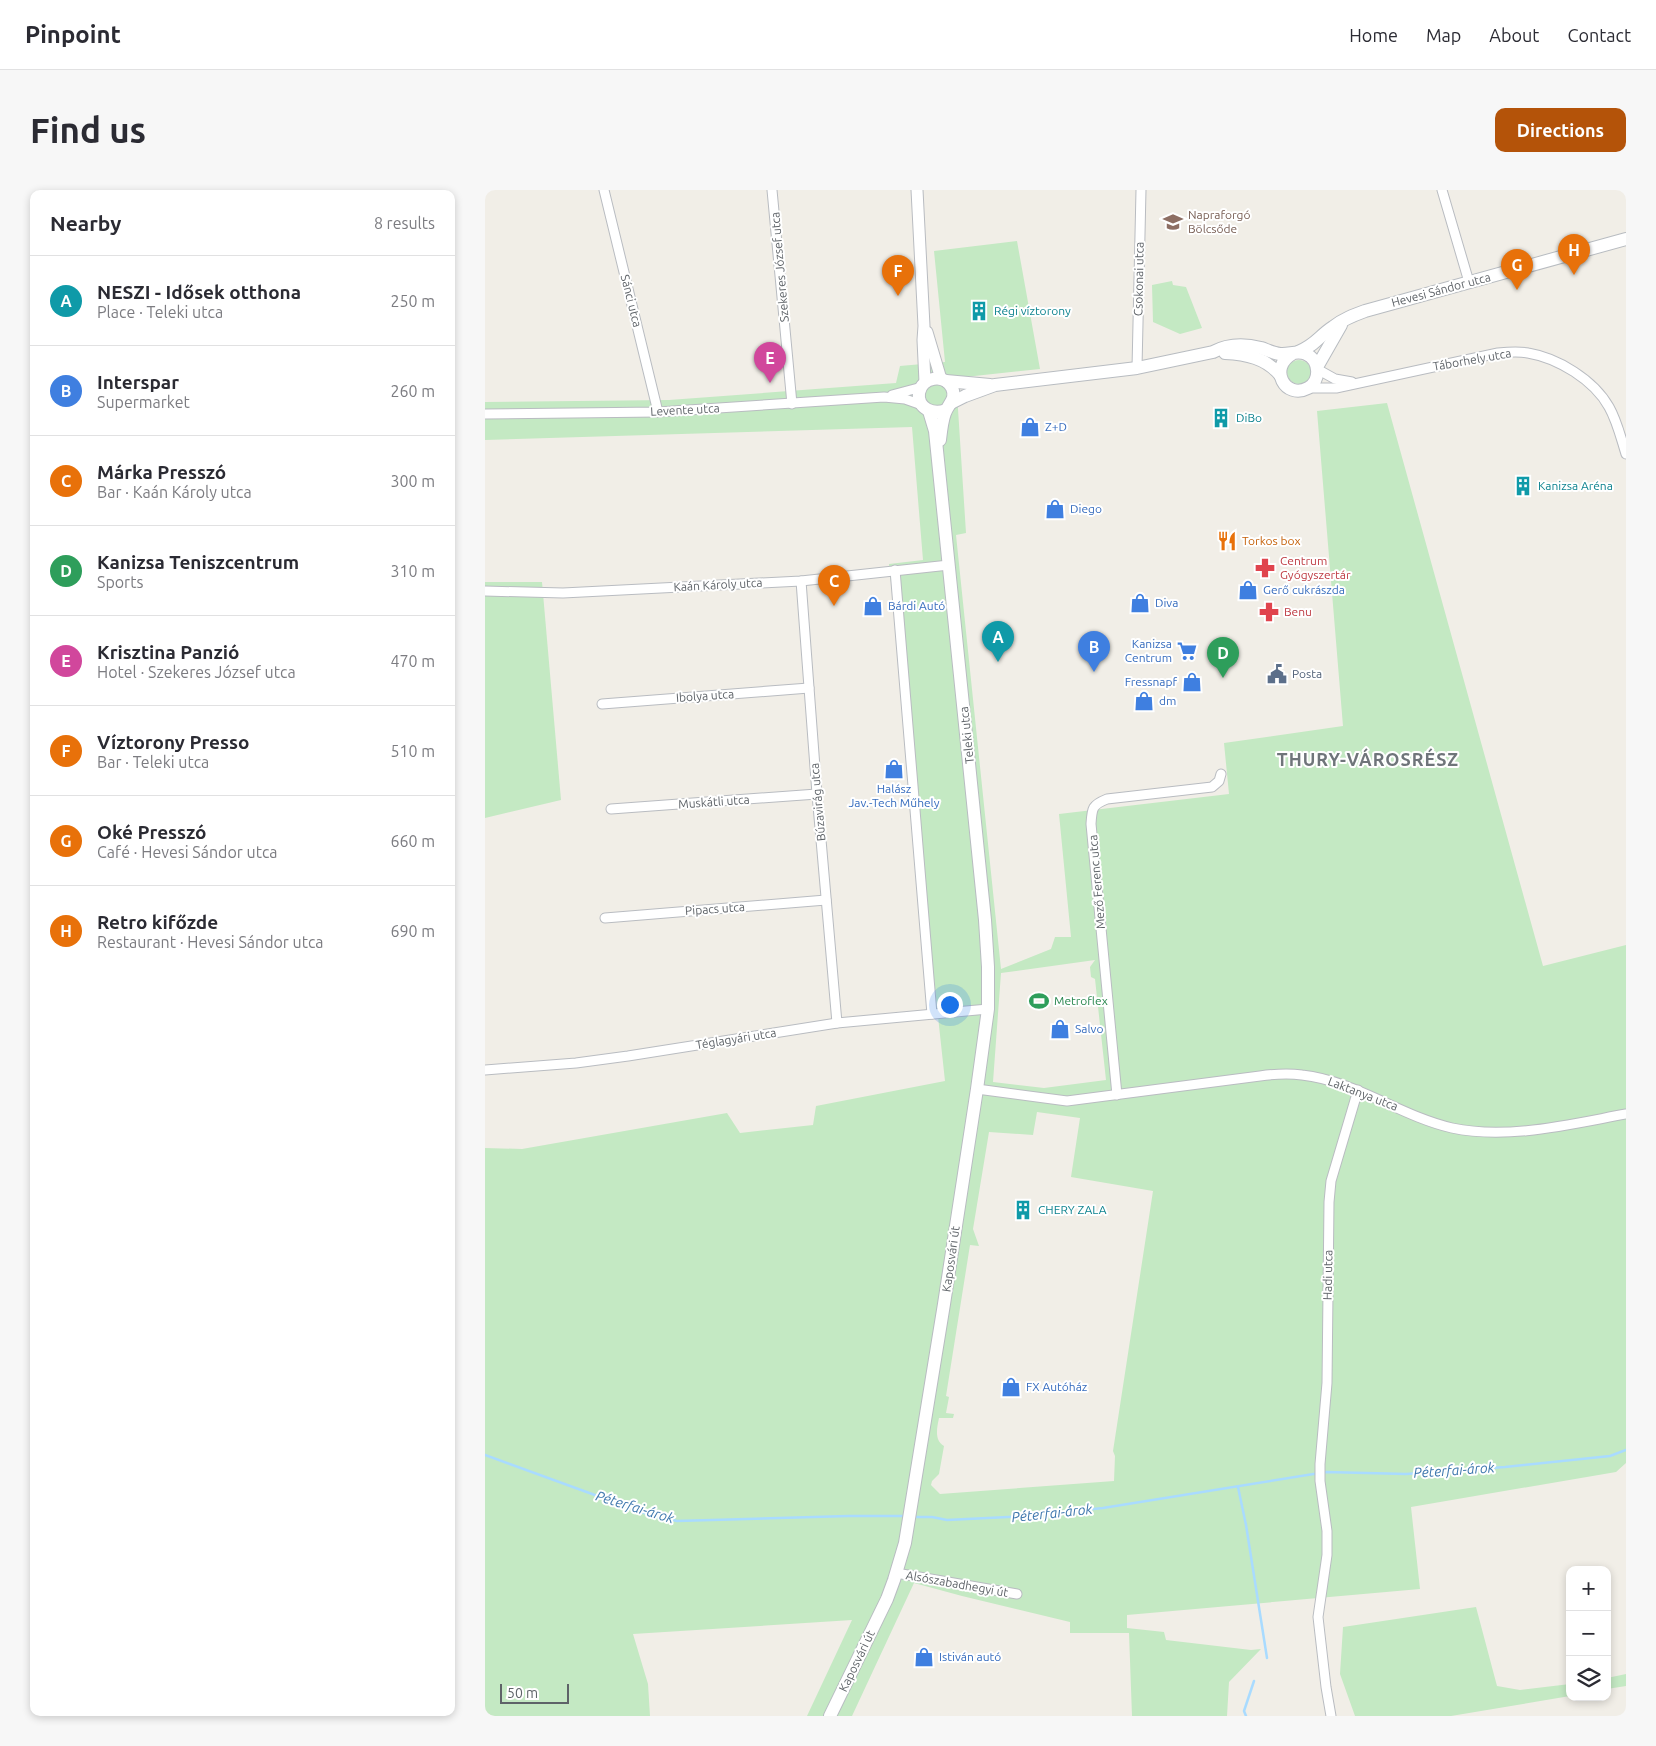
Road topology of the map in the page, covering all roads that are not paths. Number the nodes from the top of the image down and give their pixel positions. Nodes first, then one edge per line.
1 (604, 190) edge
2 (772, 190) edge
3 (917, 190) edge
4 (1141, 190) edge
5 (1442, 190) edge
6 (1626, 238) edge
7 (1469, 282) junction
8 (1343, 320) junction
9 (924, 326) junction
10 (1213, 352) junction
11 (1295, 353) junction
12 (1137, 368) junction
13 (1317, 368) junction
14 (1280, 375) junction
15 (943, 380) junction
16 (1358, 383) junction
17 (923, 384) junction
18 (995, 385) junction
19 (1308, 388) junction
20 (884, 398) junction
21 (792, 404) junction
22 (949, 407) junction
23 (926, 408) junction
24 (659, 412) junction
25 (485, 414) edge
26 (1626, 454) edge
27 (939, 462) junction
28 (949, 566) junction
29 (895, 570) junction
30 (801, 581) junction
31 (485, 591) edge
32 (809, 688) junction
33 (601, 704) dead end
34 (1221, 774) dead end
35 (817, 794) junction
36 (611, 809) dead end
37 (825, 900) junction
38 (605, 918) dead end
39 (987, 1009) junction
40 (932, 1014) junction
41 (837, 1023) junction
42 (485, 1070) edge
43 (977, 1089) junction
44 (1358, 1090) junction
45 (1117, 1095) junction
46 (1626, 1114) edge
47 (897, 1573) junction
48 (1017, 1594) dead end
49 (830, 1716) edge
50 (1331, 1716) edge

1 - 24 street, Sánci utca
2 - 21 street, Szekeres József utca
3 - 9 street
4 - 12 street, Csokonai utca
5 - 7 street
6 - 7 main road, Hevesi Sándor utca
7 - 8 main road, Hevesi Sándor utca
8 - 11 main road, Hevesi Sándor utca
8 - 13 main road
9 - 15 street
9 - 17 street
10 - 11 main road
10 - 12 main road
10 - 14 main road
11 - 13 main road
11 - 14 main road
12 - 18 main road
13 - 16 street, Táborhely utca
13 - 19 main road
14 - 19 main road
15 - 17 main road
15 - 18 main road
15 - 22 main road
16 - 19 street, Táborhely utca
16 - 26 street, Táborhely utca
17 - 20 street, Levente utca
17 - 23 main road
18 - 22 main road
20 - 21 street, Levente utca
20 - 23 street, Levente utca
21 - 24 street, Levente utca
22 - 23 main road
22 - 27 main road, Teleki utca
23 - 27 main road, Teleki utca
24 - 25 street, Levente utca
27 - 28 main road, Teleki utca
28 - 29 street, Kaán Károly utca
28 - 39 main road, Teleki utca
29 - 30 street, Kaán Károly utca
29 - 40 street
30 - 31 street, Kaán Károly utca
30 - 32 street, Búzavirág utca
32 - 33 street, Ibolya utca
32 - 35 street, Búzavirág utca
34 - 45 street, Mező Ferenc utca
35 - 36 street, Muskátli utca
35 - 37 street, Búzavirág utca
37 - 38 street, Pipacs utca
37 - 41 street, Búzavirág utca
39 - 40 street, Téglagyári utca
39 - 43 main road, Kaposvári út
40 - 41 street, Téglagyári utca
41 - 42 street, Téglagyári utca
43 - 45 street, Laktanya utca
43 - 47 main road, Kaposvári út
44 - 45 street, Laktanya utca
44 - 46 street, Laktanya utca
44 - 50 street, Hadi utca
47 - 48 street, Alsószabadhegyi út
47 - 49 main road, Kaposvári út

